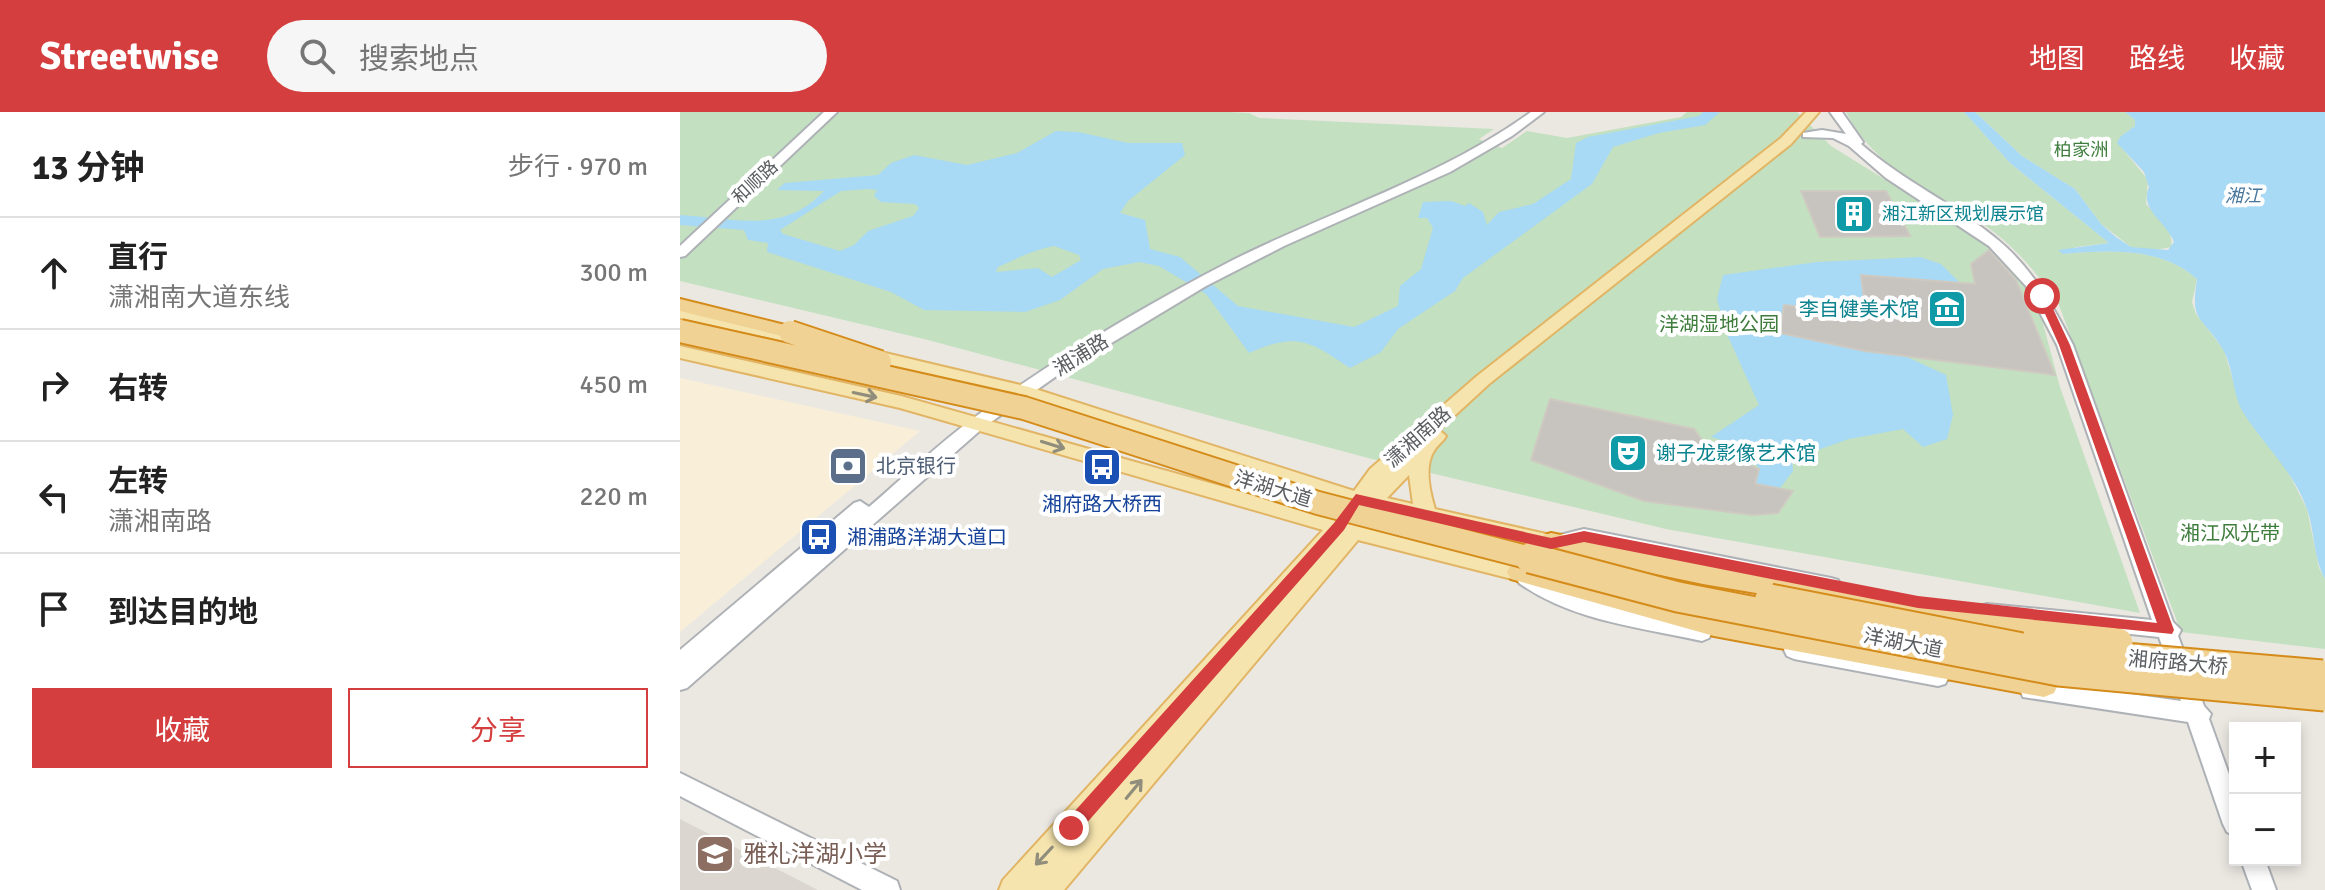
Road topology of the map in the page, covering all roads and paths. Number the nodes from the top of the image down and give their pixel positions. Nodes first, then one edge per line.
1 (824, 112) edge
2 (831, 112) edge
3 (1529, 112) edge
4 (1538, 112) edge
5 (1813, 112) edge
6 (1827, 112) edge
7 (1836, 112) edge
8 (1807, 135) junction
9 (729, 202) junction
10 (690, 236) edge
11 (680, 253) edge
12 (1208, 275) junction
13 (680, 305) edge
14 (680, 316) edge
15 (680, 331) edge
16 (680, 343) edge
17 (680, 352) edge
18 (899, 374) junction
19 (1016, 389) junction
20 (971, 421) junction
21 (1423, 451) junction
22 (1364, 500) junction
23 (1426, 514) junction
24 (1347, 529) junction
25 (1551, 543) junction
26 (1520, 572) junction
27 (2169, 630) junction
28 (2032, 650) joint
29 (680, 663) edge
30 (2059, 671) joint
31 (680, 681) edge
32 (2324, 687) edge
33 (2198, 714) junction
34 (680, 784) edge
35 (680, 794) edge
36 (2229, 794) edge
37 (2229, 806) edge
38 (2251, 866) edge
39 (2253, 866) edge
40 (868, 890) edge
41 (888, 890) edge
42 (1013, 890) edge
43 (1046, 890) edge
44 (2257, 890) edge
45 (2264, 890) edge

1 - 9 street, 和顺路
2 - 9 street, 和顺路
3 - 12 street, 湘浦路
4 - 12 street, 湘浦路
5 - 22 main road, 潇湘南路
6 - 8 main road, 潇湘南路
7 - 27 street
8 - 21 main road, 潇湘南路
8 - 27 street
9 - 10 street, 和顺路
10 - 11 street, 和顺路
12 - 19 street, 湘浦路
13 - 18 highway, bridge
14 - 18 highway, 洋湖大道, bridge
14 - 19 main road
15 - 18 highway, 洋湖大道, bridge
16 - 18 highway, bridge
17 -> 20 main road
18 - 28 highway, 洋湖大道, bridge
18 - 30 highway, 洋湖大道, bridge
19 - 20 street, 湘浦路
19 - 22 main road
20 -> 24 main road
20 - 29 street, 湘浦路
20 - 31 street, 湘浦路
21 - 22 main road, 潇湘南路
21 - 23 main road
22 - 23 main road
22 - 24 main road, 潇湘南路
23 - 25 main road
24 - 26 main road
24 -> 42 main road, 潇湘南路
43 -> 24 main road, 潇湘南路
25 - 27 street
25 - 32 highway, bridge
26 - 32 highway
26 - 33 street
27 - 33 street
28 - 32 highway, 湘府路大桥, bridge
30 - 32 highway, 湘府路大桥, bridge
33 - 36 street
33 - 37 street
34 - 41 street
35 - 40 street
38 - 44 street
39 - 45 street

